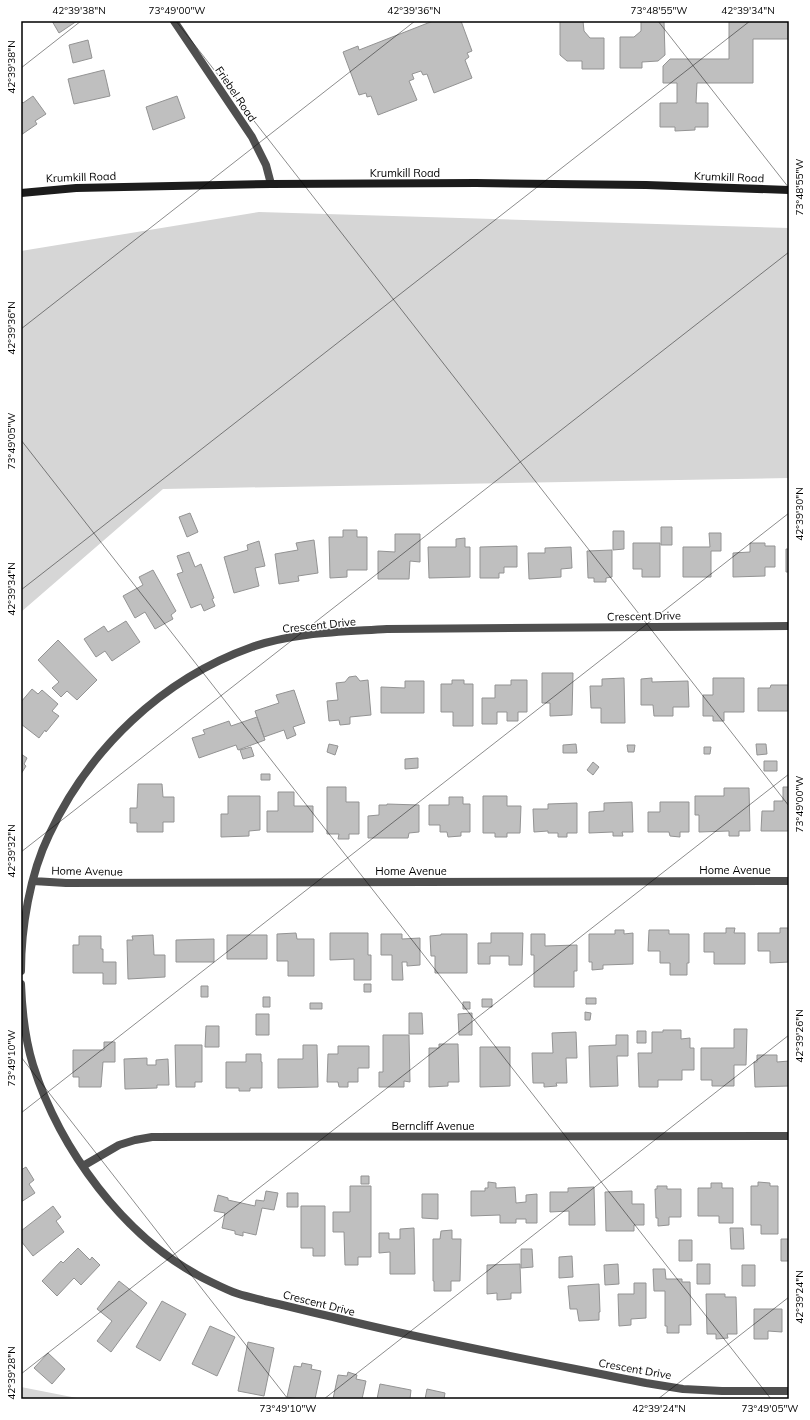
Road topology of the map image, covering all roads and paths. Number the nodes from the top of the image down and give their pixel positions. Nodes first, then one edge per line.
1 (174, 21) edge
2 (271, 184) junction
3 (789, 190) edge
4 (21, 192) edge
5 (789, 626) edge
6 (33, 881) junction
7 (789, 881) edge
8 (21, 971) edge
9 (21, 984) edge
10 (789, 1136) edge
11 (83, 1166) junction
12 (789, 1391) edge

1 - 2 street, Friebel Road
2 - 3 street, Krumkill Road
2 - 4 street, Krumkill Road
5 - 6 street, Crescent Drive
6 - 7 street, Home Avenue
6 - 8 street, Crescent Drive
9 - 11 street, Crescent Drive
10 - 11 street, Berncliff Avenue
11 - 12 street, Crescent Drive

